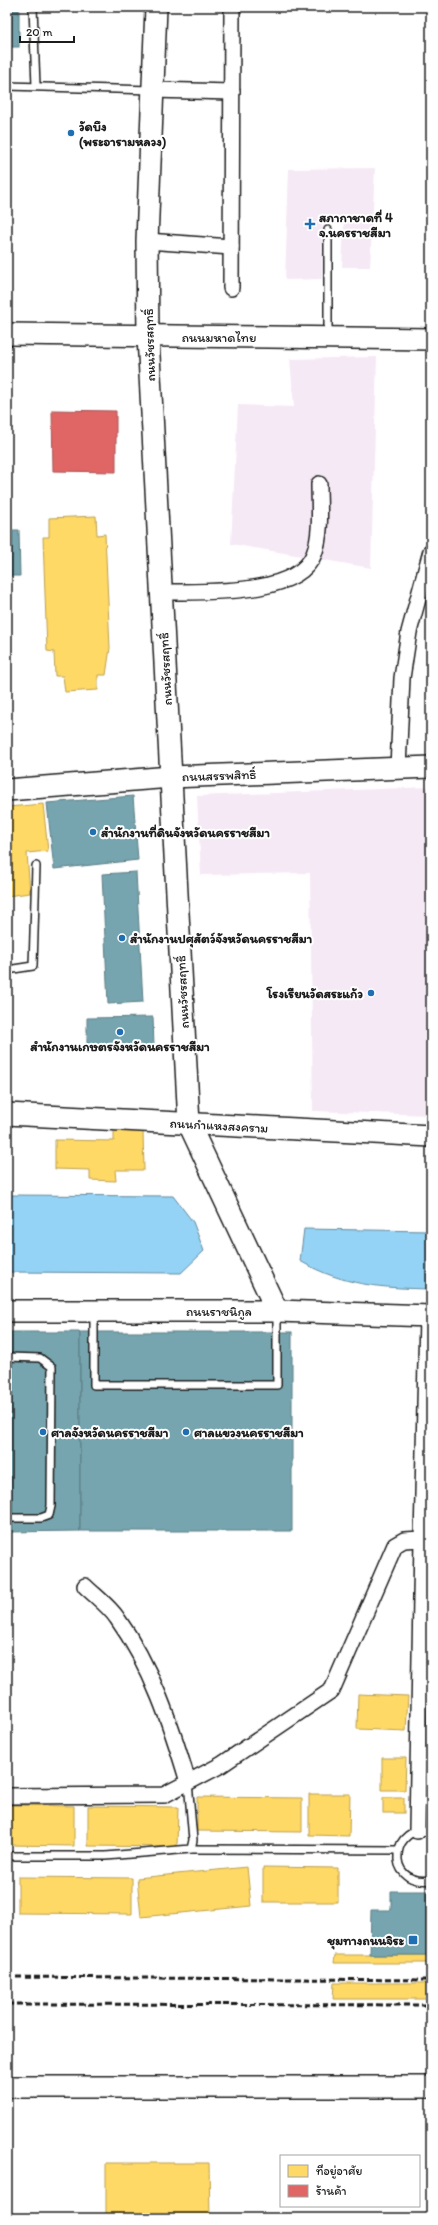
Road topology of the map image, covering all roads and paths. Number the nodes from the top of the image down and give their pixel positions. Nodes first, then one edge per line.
1 (33, 7) edge
2 (156, 7) edge
3 (232, 7) edge
4 (7, 86) edge
5 (36, 86) junction
6 (152, 90) junction
7 (232, 92) junction
8 (328, 230) dead end
9 (147, 241) junction
10 (231, 247) junction
11 (231, 288) dead end
12 (7, 334) edge
13 (148, 336) junction
14 (328, 338) junction
15 (431, 339) edge
16 (319, 484) dead end
17 (431, 551) edge
18 (161, 592) junction
19 (431, 767) edge
20 (398, 768) junction
21 (171, 776) junction
22 (7, 790) edge
23 (36, 866) dead end
24 (7, 970) edge
25 (7, 1114) edge
26 (189, 1124) junction
27 (431, 1136) edge
28 (7, 1311) edge
29 (277, 1311) junction
30 (94, 1312) junction
31 (429, 1316) edge
32 (7, 1357) edge
33 (7, 1518) edge
34 (422, 1539) junction
35 (85, 1586) dead end
36 (426, 1648) edge
37 (188, 1782) junction
38 (7, 1796) edge
39 (424, 1832) edge
40 (191, 1849) junction
41 (398, 1850) junction
42 (7, 1856) edge
43 (431, 1880) edge
44 (7, 2087) edge
45 (431, 2087) edge

1 - 5 lane
2 - 6 street, ถนนวัชรสฤทธิ์
3 - 7 street
4 - 5 lane
5 - 6 lane
6 - 7 street
6 - 9 street, ถนนวัชรสฤทธิ์
7 - 10 street
8 - 14 lane
9 - 10 street
9 - 13 street, ถนนวัชรสฤทธิ์
10 - 11 street
12 - 13 street, ถนนมหาดไทย
13 - 14 street, ถนนมหาดไทย
13 - 18 street, ถนนวัชรสฤทธิ์
14 - 15 street, ถนนมหาดไทย
16 - 18 street
17 - 20 street
18 - 21 street, ถนนวัชรสฤทธิ์
19 - 20 street, ถนนสรรพสิทธิ์
20 - 21 street, ถนนสรรพสิทธิ์
21 - 22 street, ถนนสรรพสิทธิ์
21 - 26 street, ถนนวัชรสฤทธิ์
23 - 24 lane
25 - 26 street, ถนนกำแหงสงคราม
26 - 27 street, ถนนกำแหงสงคราม
26 - 29 street, ถนนวัชรสฤทธิ์
28 - 30 street, ถนนราชนิกูล
29 - 30 street, ถนนราชนิกูล
29 - 30 lane
29 - 31 street, ถนนราชนิกูล
31 - 34 street
32 - 33 lane
34 - 36 street
34 - 37 street
35 - 37 street
36 - 39 street
37 - 38 street
37 - 40 lane
39 - 41 lane
40 - 41 lane
40 - 42 lane
41 - 43 lane
44 - 45 street

